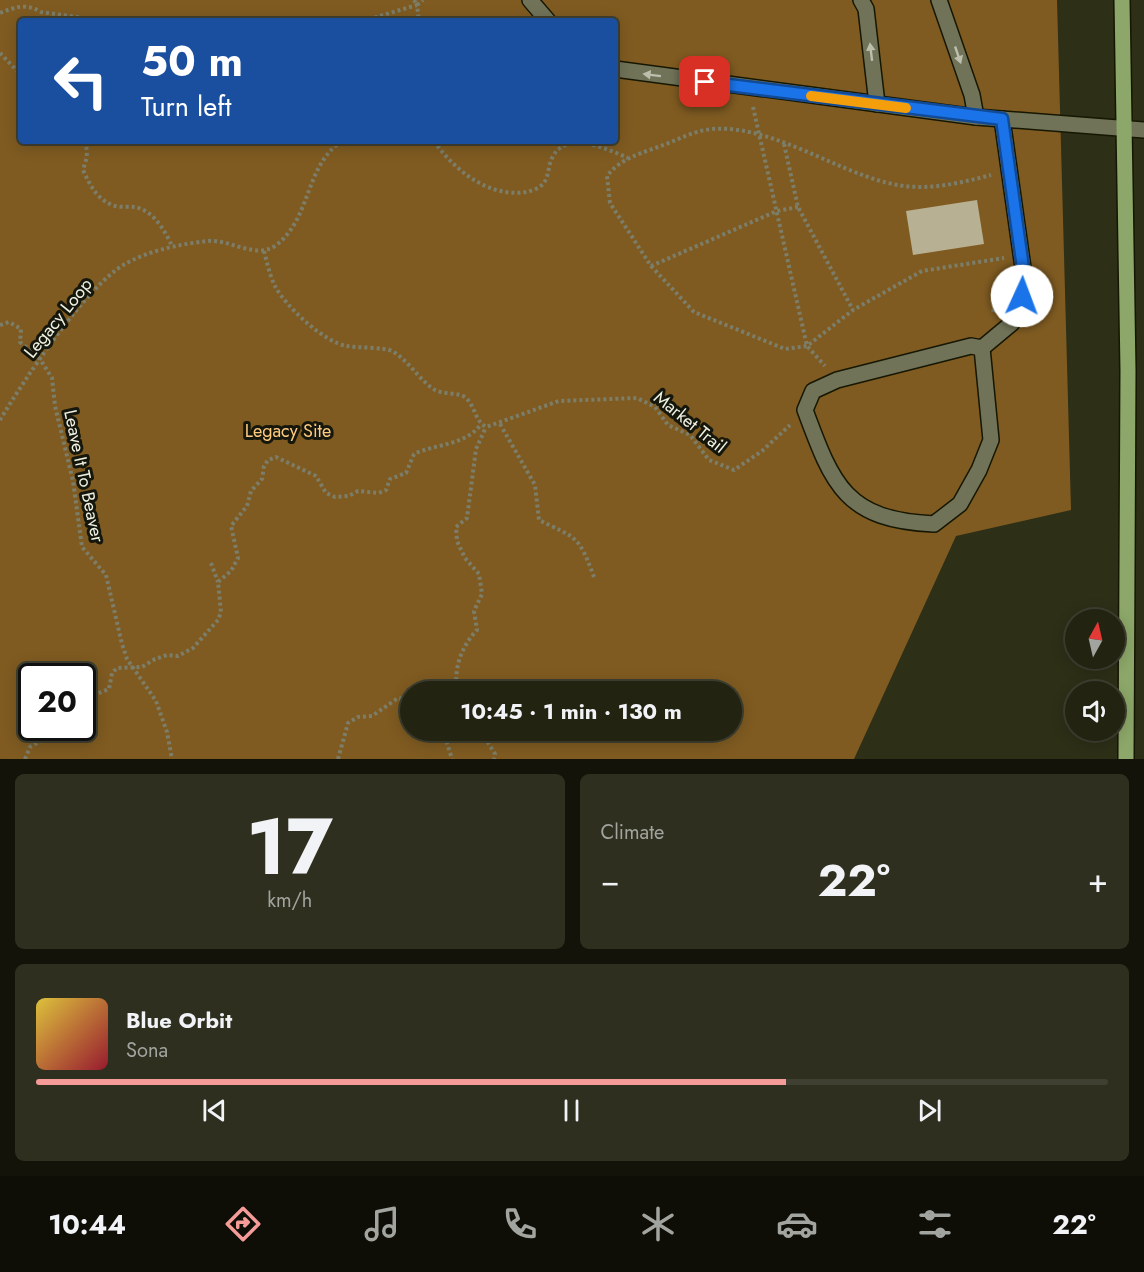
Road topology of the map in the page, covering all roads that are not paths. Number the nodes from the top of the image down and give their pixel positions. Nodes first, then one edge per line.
1 (530, 0) edge
2 (861, 0) edge
3 (939, 0) edge
4 (1122, 0) edge
5 (545, 18) edge
6 (618, 69) edge
7 (877, 104) junction
8 (976, 117) junction
9 (1002, 119) junction
10 (1124, 127) junction
11 (1144, 130) edge
12 (982, 348) junction
13 (1126, 759) edge

1 - 5 lane
7 -> 2 lane
3 -> 8 lane
4 - 10 main road
7 -> 6 lane
7 - 8 lane
8 - 9 lane
9 - 10 lane
9 - 12 lane
10 - 11 lane
10 - 13 main road
12 - 12 lane

